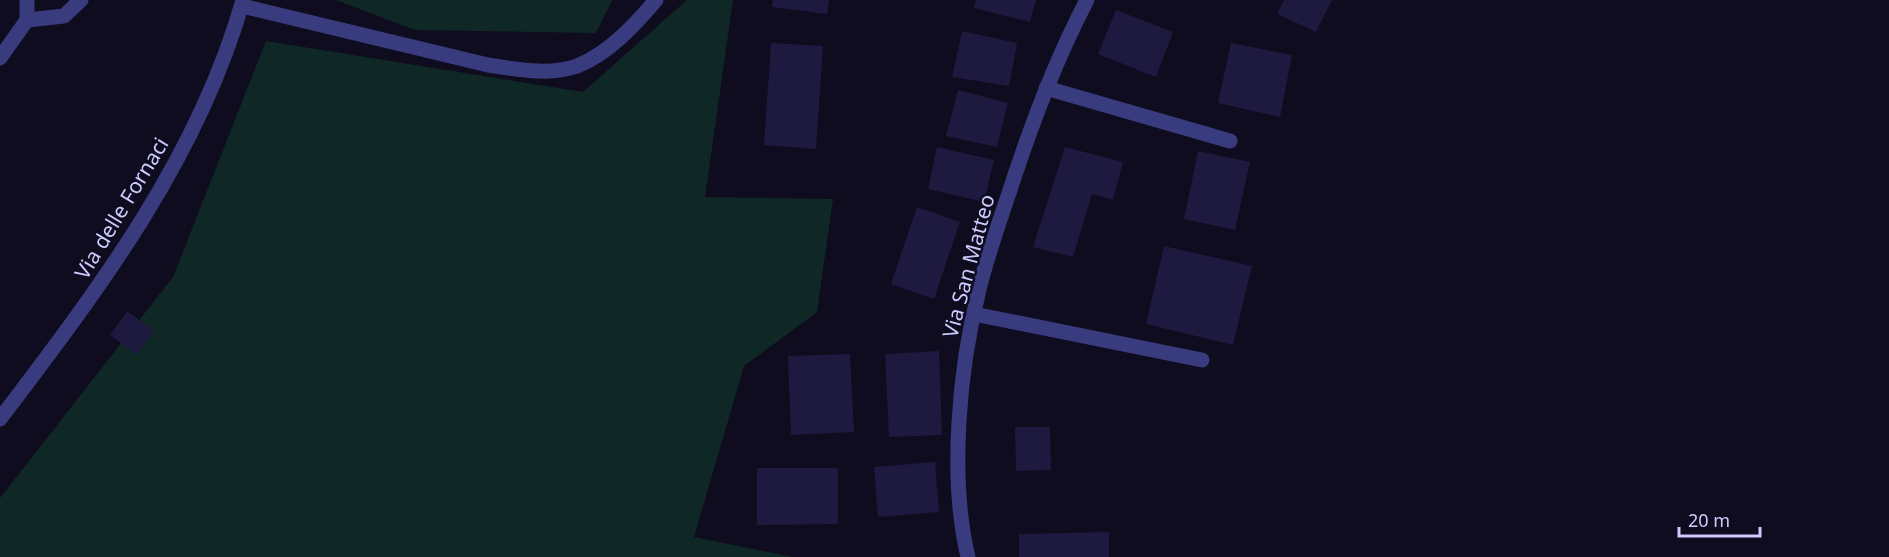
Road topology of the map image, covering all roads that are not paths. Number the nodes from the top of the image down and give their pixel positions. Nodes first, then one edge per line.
1 (27, 0) edge
2 (81, 0) edge
3 (656, 0) edge
4 (1087, 0) edge
5 (242, 3) edge
6 (27, 20) junction
7 (0, 58) edge
8 (1046, 88) junction
9 (1230, 141) dead end
10 (974, 314) junction
11 (1202, 360) dead end
12 (0, 419) edge
13 (968, 557) edge

1 - 6 street
2 - 6 street
3 - 5 street
4 - 8 street, Via San Matteo
5 - 12 street, Via delle Fornaci
6 - 7 street
8 - 9 street
8 - 10 street, Via San Matteo
10 - 11 street
10 - 13 street, Via San Matteo

